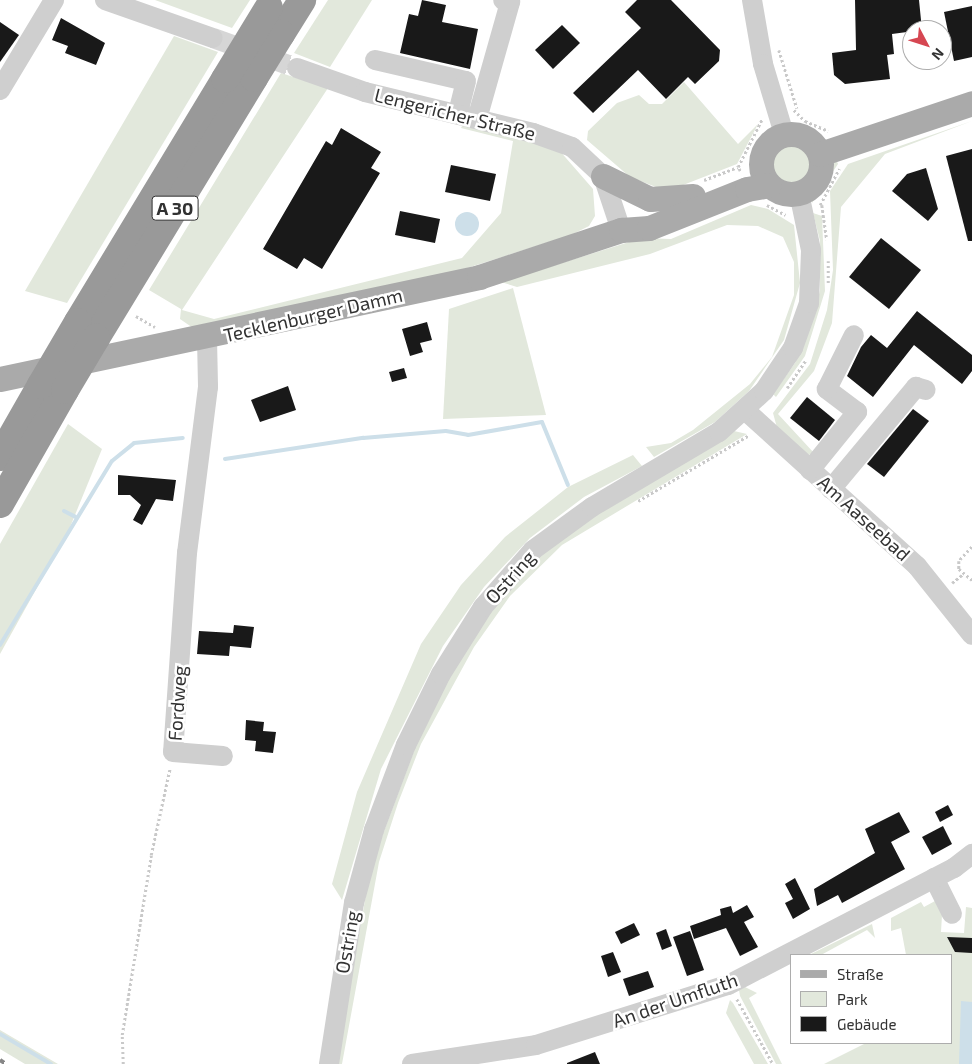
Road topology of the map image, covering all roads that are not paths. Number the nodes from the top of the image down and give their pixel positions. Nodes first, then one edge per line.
1 (54, 0) edge
2 (105, 0) edge
3 (302, 0) edge
4 (503, 0) edge
5 (752, 0) edge
6 (272, 4) edge
7 (213, 38) tunnel mouth
8 (375, 60) dead end
9 (297, 68) tunnel mouth
10 (0, 90) edge
11 (972, 103) edge
12 (458, 114) junction
13 (477, 119) junction
14 (781, 125) junction
15 (828, 150) junction
16 (603, 176) junction
17 (755, 178) junction
18 (693, 196) junction
19 (800, 202) junction
20 (621, 230) junction
21 (87, 330) junction
22 (854, 334) dead end
23 (207, 338) junction
24 (0, 379) edge
25 (53, 388) junction
26 (926, 390) dead end
27 (753, 417) junction
28 (0, 457) edge
29 (810, 470) junction
30 (831, 489) junction
31 (0, 504) edge
32 (972, 634) edge
33 (223, 756) dead end
34 (972, 854) edge
35 (934, 878) junction
36 (952, 914) dead end
37 (329, 1064) edge
38 (412, 1064) edge

1 - 10 street
2 - 7 street
3 - 21 highway, A 30, bridge
4 - 13 street
5 - 14 street
6 - 21 highway, A 30, bridge
8 - 12 street
9 - 12 street, Lengericher Straße
11 - 15 main road
12 - 13 street, Lengericher Straße
13 - 16 street, Lengericher Straße
14 - 15 main road
14 - 17 main road
15 - 19 main road
16 - 18 main road, Lengericher Straße
16 - 20 street, Lengericher Straße
17 - 18 main road, Tecklenburger Damm
17 - 19 main road
17 - 20 main road, Tecklenburger Damm
18 - 20 main road, Tecklenburger Damm
19 - 27 street, Ostring
20 - 23 main road, Tecklenburger Damm
21 - 25 highway, A 30, bridge
22 - 29 street
23 - 24 main road, Tecklenburger Damm
23 - 33 street, Fordweg
25 - 28 highway, A 30
25 - 31 highway, A 30
26 - 30 street
27 - 29 street, Am Aaseebad
27 - 37 street, Ostring
29 - 30 street, Am Aaseebad
30 - 32 street, Am Aaseebad
34 - 35 street, An der Umfluth
35 - 36 street
35 - 38 street, An der Umfluth

